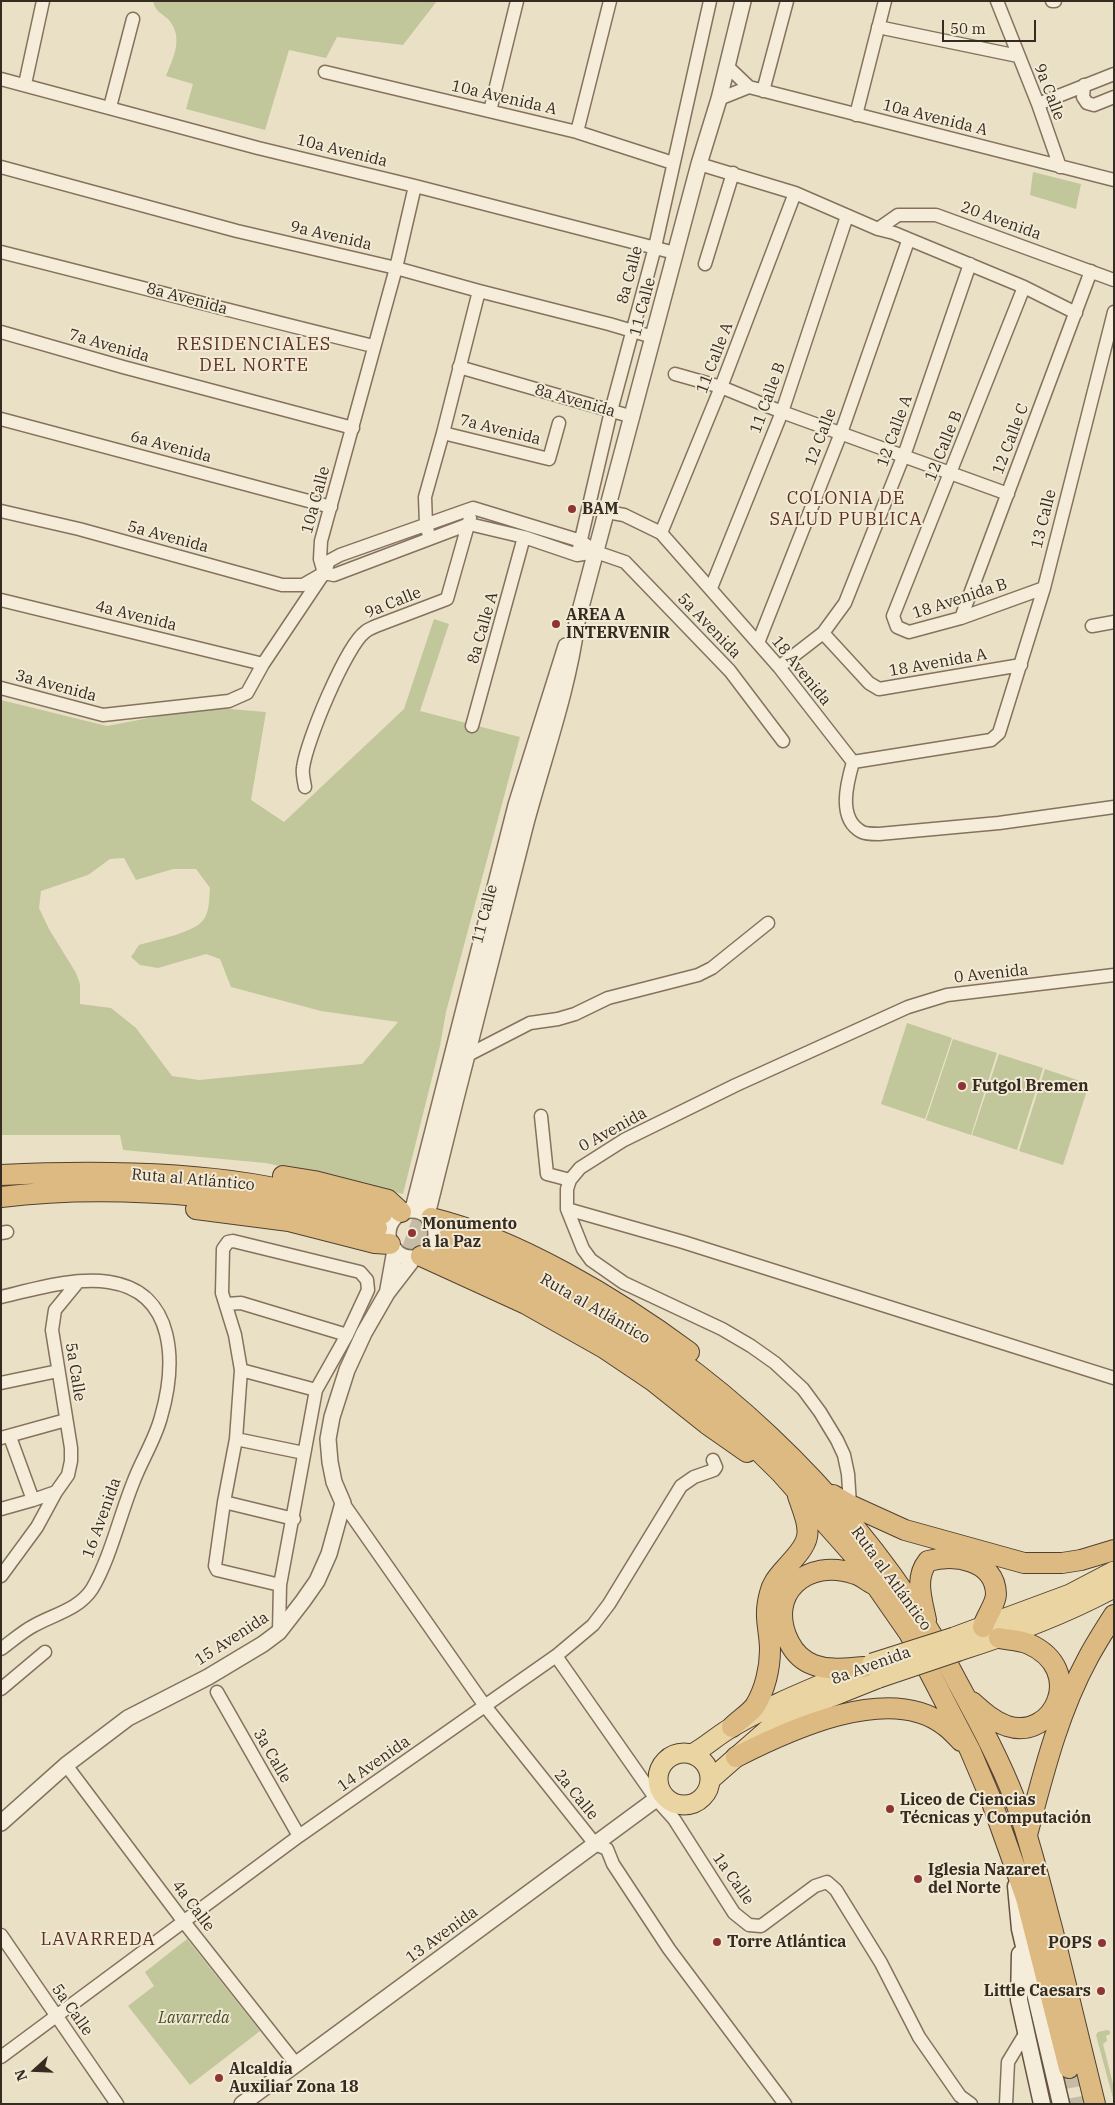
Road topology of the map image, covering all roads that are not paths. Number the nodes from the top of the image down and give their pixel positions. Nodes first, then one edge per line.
1 (43, 1) edge
2 (517, 1) edge
3 (610, 1) edge
4 (710, 1) edge
5 (743, 1) edge
6 (787, 1) edge
7 (885, 1) edge
8 (996, 1) edge
9 (133, 19) dead end
10 (878, 27) junction
11 (1018, 56) junction
12 (727, 66) junction
13 (325, 72) dead end
14 (1114, 74) edge
15 (1, 79) edge
16 (25, 84) junction
17 (1084, 85) junction
18 (749, 87) junction
19 (764, 90) junction
20 (1114, 97) edge
21 (718, 99) junction
22 (1038, 104) junction
23 (110, 107) junction
24 (490, 111) junction
25 (856, 115) junction
26 (577, 132) junction
27 (673, 163) junction
28 (699, 164) junction
29 (1060, 166) junction
30 (1, 167) edge
31 (733, 173) junction
32 (1114, 180) edge
33 (416, 186) junction
34 (795, 192) junction
35 (848, 216) junction
36 (878, 229) junction
37 (908, 241) junction
38 (655, 247) junction
39 (1, 252) edge
40 (675, 253) junction
41 (705, 264) dead end
42 (970, 264) junction
43 (396, 268) junction
44 (1091, 271) junction
45 (1114, 280) edge
46 (1024, 287) junction
47 (478, 291) junction
48 (1114, 312) edge
49 (1076, 313) junction
50 (632, 331) junction
51 (1, 332) edge
52 (653, 338) junction
53 (373, 346) junction
54 (459, 367) junction
55 (675, 374) dead end
56 (721, 387) junction
57 (611, 411) junction
58 (782, 412) junction
59 (633, 417) junction
60 (1, 419) edge
61 (559, 424) dead end
62 (353, 428) junction
63 (443, 433) junction
64 (840, 433) junction
65 (903, 456) junction
66 (951, 474) junction
67 (1008, 494) junction
68 (331, 507) junction
69 (473, 508) junction
70 (1, 511) edge
71 (607, 512) junction
72 (469, 524) junction
73 (426, 525) junction
74 (661, 533) junction
75 (524, 537) junction
76 (430, 539) junction
77 (581, 541) junction
78 (596, 552) junction
79 (576, 555) junction
80 (324, 573) junction
81 (711, 588) junction
82 (1044, 588) junction
83 (1, 600) edge
84 (893, 616) joint
85 (961, 618) junction
86 (1114, 622) edge
87 (1092, 626) dead end
88 (823, 633) junction
89 (758, 643) junction
90 (263, 664) junction
91 (1021, 665) junction
92 (779, 667) junction
93 (1, 688) edge
94 (472, 726) dead end
95 (783, 741) dead end
96 (853, 762) junction
97 (305, 786) dead end
98 (1114, 807) edge
99 (768, 923) dead end
100 (1114, 975) edge
101 (459, 1055) junction
102 (541, 1116) dead end
103 (1, 1175) edge
104 (570, 1180) junction
105 (46, 1192) junction
106 (1, 1197) edge
107 (567, 1210) junction
108 (405, 1216) junction
109 (392, 1247) junction
110 (417, 1257) junction
111 (78, 1282) junction
112 (387, 1293) junction
113 (1, 1298) edge
114 (226, 1304) junction
115 (354, 1331) junction
116 (241, 1370) junction
117 (58, 1371) junction
118 (1114, 1378) edge
119 (1, 1384) edge
120 (316, 1390) junction
121 (66, 1420) junction
122 (6, 1438) edge
123 (236, 1439) junction
124 (776, 1440) junction
125 (304, 1454) junction
126 (713, 1460) dead end
127 (781, 1472) junction
128 (801, 1480) junction
129 (56, 1492) junction
130 (33, 1500) junction
131 (224, 1502) junction
132 (343, 1503) junction
133 (850, 1505) junction
134 (1, 1509) edge
135 (294, 1519) junction
136 (1114, 1550) edge
137 (1114, 1571) edge
138 (1, 1576) edge
139 (280, 1585) junction
140 (879, 1588) junction
141 (1114, 1588) edge
142 (1114, 1615) edge
143 (928, 1629) junction
144 (279, 1632) junction
145 (991, 1632) junction
146 (1, 1649) edge
147 (45, 1652) dead end
148 (556, 1656) junction
149 (872, 1669) junction
150 (1, 1689) edge
151 (216, 1692) dead end
152 (963, 1694) junction
153 (485, 1706) junction
154 (732, 1726) junction
155 (970, 1750) junction
156 (692, 1754) junction
157 (736, 1757) junction
158 (66, 1765) junction
159 (710, 1780) junction
160 (659, 1797) junction
161 (1, 1823) edge
162 (1027, 1835) junction
163 (299, 1836) junction
164 (595, 1844) junction
165 (1014, 1862) junction
166 (184, 1922) junction
167 (1020, 1929) junction
168 (1, 1935) edge
169 (56, 2016) junction
170 (1025, 2034) junction
171 (1, 2057) edge
172 (296, 2064) junction
173 (1069, 2068) tunnel mouth
174 (117, 2104) edge
175 (242, 2104) edge
176 (785, 2104) edge
177 (971, 2104) edge
178 (1006, 2104) edge
179 (1042, 2104) edge
180 (1062, 2104) edge
181 (1095, 2104) edge

1 - 16 street
2 - 24 street
3 - 26 street
4 - 27 street, 8a Calle
5 - 12 street, 11 Calle
6 - 19 street
7 - 10 street
8 - 11 street, 9a Calle
9 - 23 street
10 - 11 street
10 - 25 street
11 - 22 street, 9a Calle
12 - 18 street
12 - 21 street, 11 Calle
13 - 24 street, 10a Avenida A
14 - 17 street
15 - 16 street, 10a Avenida
16 - 23 street, 10a Avenida
17 - 20 street
17 - 22 street
18 - 19 street, 10a Avenida A
18 - 21 street
19 - 25 street, 10a Avenida A
21 - 28 street, 11 Calle
22 - 29 street, 9a Calle
23 - 33 street, 10a Avenida
24 - 26 street, 10a Avenida A
25 - 29 street, 10a Avenida A
26 - 27 street, 10a Avenida A
27 - 38 street, 8a Calle
28 - 31 street
28 - 40 street, 11 Calle
29 - 32 street, 10a Avenida A
30 - 43 street, 9a Avenida
31 - 34 street
31 - 41 street
33 - 38 street, 10a Avenida
33 - 43 street, 10a Calle
34 - 35 street
34 - 56 street, 11 Calle A
35 - 36 street
35 - 58 street, 11 Calle B
36 - 37 street
36 - 44 street, 20 Avenida
37 - 42 street
37 - 64 street, 12 Calle
38 - 40 street, 10a Avenida
38 - 50 street, 8a Calle
39 - 53 street, 8a Avenida
40 - 52 street, 11 Calle
42 - 46 street
42 - 65 street, 12 Calle A
43 - 47 street, 9a Avenida
43 - 53 street, 10a Calle
44 - 45 street, 20 Avenida
44 - 49 street, 12 Calle C
46 - 49 street
46 - 66 street, 12 Calle B
47 - 50 street, 9a Avenida
47 - 54 street
48 - 82 street, 13 Calle
49 - 67 street, 12 Calle C
50 - 52 street, 9a Avenida
50 - 57 street, 8a Calle
51 - 62 street, 7a Avenida
52 - 59 street, 11 Calle
53 - 62 street, 10a Calle
54 - 57 street, 8a Avenida
54 - 63 street
55 - 56 street
56 - 58 street
56 - 74 street, 11 Calle A
57 - 59 street, 8a Avenida
57 - 77 street, 8a Calle
58 - 64 street
58 - 81 street, 11 Calle B
59 - 71 street, 11 Calle
60 - 68 street, 6a Avenida
61 - 63 street, 7a Avenida
62 - 68 street, 10a Calle
63 - 73 street
64 - 65 street
64 - 89 street, 12 Calle
65 - 66 street
65 - 88 street, 12 Calle A
66 - 67 street
66 - 84 street, 12 Calle B
67 - 85 street, 12 Calle C
68 - 80 street, 10a Calle
69 - 72 street, 9a Calle
69 - 73 street, 5a Avenida
69 - 77 street, 5a Avenida
70 - 80 street, 5a Avenida
71 - 74 street, 18 Avenida
71 - 78 street, 11 Calle
72 - 75 street, 5a Avenida
72 - 76 street, 5a Avenida
72 - 97 street, 9a Calle
73 - 76 street
73 - 80 street, 5a Avenida
74 - 81 street, 18 Avenida
75 - 79 street, 5a Avenida
75 - 94 street, 8a Calle A
76 - 80 street, 5a Avenida
77 - 78 street, 5a Avenida
77 - 79 street, 8a Calle
78 - 79 street, 5a Avenida
78 - 95 street, 5a Avenida
78 - 101 street, 11 Calle
80 - 90 street
81 - 89 street, 18 Avenida
82 - 85 street, 18 Avenida B
82 - 91 street, 13 Calle
83 - 90 street, 4a Avenida
84 - 85 street, 18 Avenida B
86 - 87 street
88 - 91 street, 18 Avenida A
88 - 92 street, 12 Calle A
89 - 92 street, 18 Avenida
90 - 93 street, 3a Avenida
91 - 96 street, 13 Calle
92 - 96 street, 18 Avenida
96 - 98 street
99 - 101 street
100 - 104 street, 0 Avenida
101 - 108 street, 11 Calle
102 - 104 street
103 - 108 highway
104 - 107 street
105 - 106 highway, Ruta al Atlántico
105 - 108 highway, Ruta al Atlántico
105 - 109 highway
107 - 118 street
107 - 133 street
108 - 109 street
108 - 110 street
108 - 124 highway, Ruta al Atlántico
109 - 110 street
109 - 112 street
110 - 112 street
110 - 127 highway
111 - 113 street, 16 Avenida
111 - 117 street, 5a Calle
111 - 146 street, 16 Avenida
112 - 115 street
114 - 115 street
114 - 115 street
114 - 116 street
115 - 120 street
115 - 132 street
116 - 120 street
116 - 123 street
117 - 119 street
117 - 121 street, 5a Calle
120 - 125 street
121 - 122 street
121 - 129 street, 5a Calle
122 - 130 street
123 - 125 street
123 - 131 street
124 - 127 highway, Ruta al Atlántico
124 - 128 highway, Ruta al Atlántico
125 - 135 street
126 - 148 street, 14 Avenida
127 - 128 highway, Ruta al Atlántico
128 - 133 highway
128 - 140 highway, Ruta al Atlántico
128 - 143 highway, Ruta al Atlántico
128 - 154 highway
129 - 130 street
129 - 138 street
130 - 134 street
131 - 135 street
131 - 139 street
132 - 144 street, 15 Avenida
132 - 153 street, 2a Calle
133 - 136 highway
135 - 139 street
137 - 145 main road, 8a Avenida
139 - 144 street
140 - 149 highway
140 - 155 highway, Ruta al Atlántico
141 - 145 main road, 8a Avenida
142 - 162 highway
143 - 145 highway
143 - 152 highway, Ruta al Atlántico
144 - 158 street, 15 Avenida
145 - 149 main road, 8a Avenida, bridge
145 - 152 highway
147 - 150 street
148 - 153 street, 14 Avenida
148 - 160 street, 1a Calle
149 - 154 main road, 8a Avenida
149 - 157 main road, 8a Avenida
151 - 163 street, 3a Calle
152 - 162 highway, Ruta al Atlántico
153 - 163 street, 14 Avenida
153 - 164 street, 2a Calle
154 - 156 main road, 8a Avenida
155 - 157 highway
155 - 165 highway, Ruta al Atlántico
156 - 159 main road
156 - 160 main road
157 - 159 main road, 8a Avenida
158 - 161 street, 15 Avenida
158 - 166 street, 4a Calle
159 - 160 main road
160 - 164 street, 13 Avenida
160 - 177 street, 1a Calle
162 - 181 highway, Ruta al Atlántico
163 - 166 street, 14 Avenida
164 - 172 street, 13 Avenida
164 - 176 street, 2a Calle
165 - 167 main road, Ruta al Atlántico
165 - 173 highway, Ruta al Atlántico
166 - 169 street, 14 Avenida
166 - 172 street, 4a Calle
167 - 170 main road
167 - 180 main road, Ruta al Atlántico
168 - 169 street, 5a Calle
169 - 171 street, 14 Avenida
169 - 174 street, 5a Calle
170 - 178 street
170 - 179 main road
172 - 175 street, 13 Avenida

